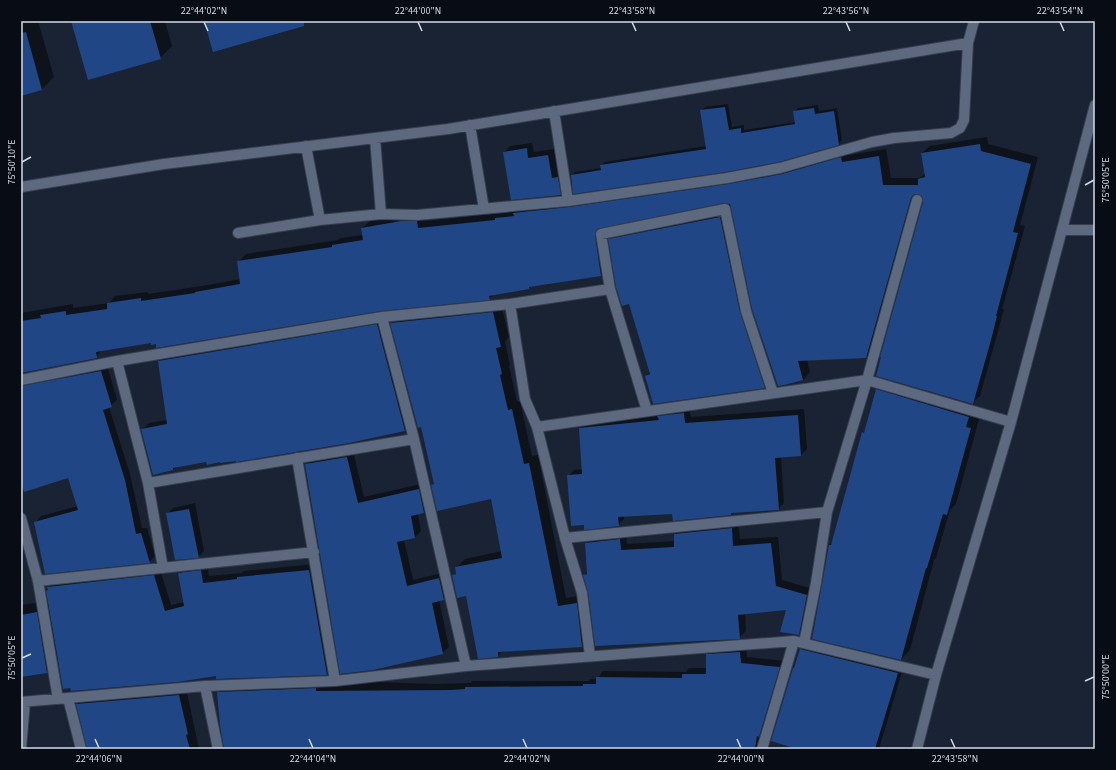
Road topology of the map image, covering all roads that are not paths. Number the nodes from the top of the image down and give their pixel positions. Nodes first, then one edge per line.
1 (974, 21) edge
2 (968, 43) junction
3 (1095, 105) edge
4 (554, 111) junction
5 (470, 125) junction
6 (375, 138) junction
7 (306, 146) junction
8 (21, 187) edge
9 (917, 200) dead end
10 (568, 201) junction
11 (484, 209) junction
12 (381, 214) junction
13 (320, 220) junction
14 (1062, 230) junction
15 (1095, 230) edge
16 (238, 233) dead end
17 (610, 289) junction
18 (510, 304) junction
19 (382, 317) junction
20 (117, 361) junction
21 (21, 380) edge
22 (867, 380) junction
23 (773, 393) junction
24 (647, 410) junction
25 (1011, 422) junction
26 (537, 427) junction
27 (414, 439) junction
28 (297, 458) junction
29 (148, 483) junction
30 (827, 512) junction
31 (21, 518) edge
32 (565, 538) junction
33 (314, 552) junction
34 (163, 568) junction
35 (38, 581) junction
36 (794, 641) junction
37 (804, 643) junction
38 (590, 656) junction
39 (466, 666) junction
40 (936, 675) junction
41 (335, 680) junction
42 (205, 686) junction
43 (64, 698) junction
44 (23, 702) edge
45 (21, 749) edge
46 (81, 749) edge
47 (218, 749) edge
48 (762, 749) edge
49 (917, 749) edge

1 - 2 street
2 - 4 street
2 - 10 street
3 - 14 street
4 - 5 street
4 - 10 street
5 - 6 street
5 - 11 street
6 - 7 street
6 - 12 street
7 - 8 street
7 - 13 street
9 - 22 street
10 - 11 street
11 - 12 street
12 - 13 street
13 - 16 street
14 - 15 street
14 - 25 street
17 - 18 street
17 - 23 street
17 - 24 street
18 - 19 street
18 - 26 street
19 - 20 street
19 - 27 street
20 - 21 street
20 - 29 street
22 - 23 street
22 - 25 street
22 - 30 street
23 - 24 street
24 - 26 street
25 - 40 street
26 - 32 street
27 - 28 street
27 - 39 street
28 - 29 street
28 - 33 street
29 - 34 street
30 - 32 street
30 - 37 street
31 - 35 street
32 - 38 street
33 - 34 street
33 - 41 street
34 - 35 street
35 - 43 street
36 - 37 street
36 - 38 street
36 - 48 street
37 - 40 street
38 - 39 street
39 - 41 street
40 - 49 street
41 - 42 street
42 - 43 street
42 - 47 street
43 - 44 street
43 - 46 street
44 - 45 street

